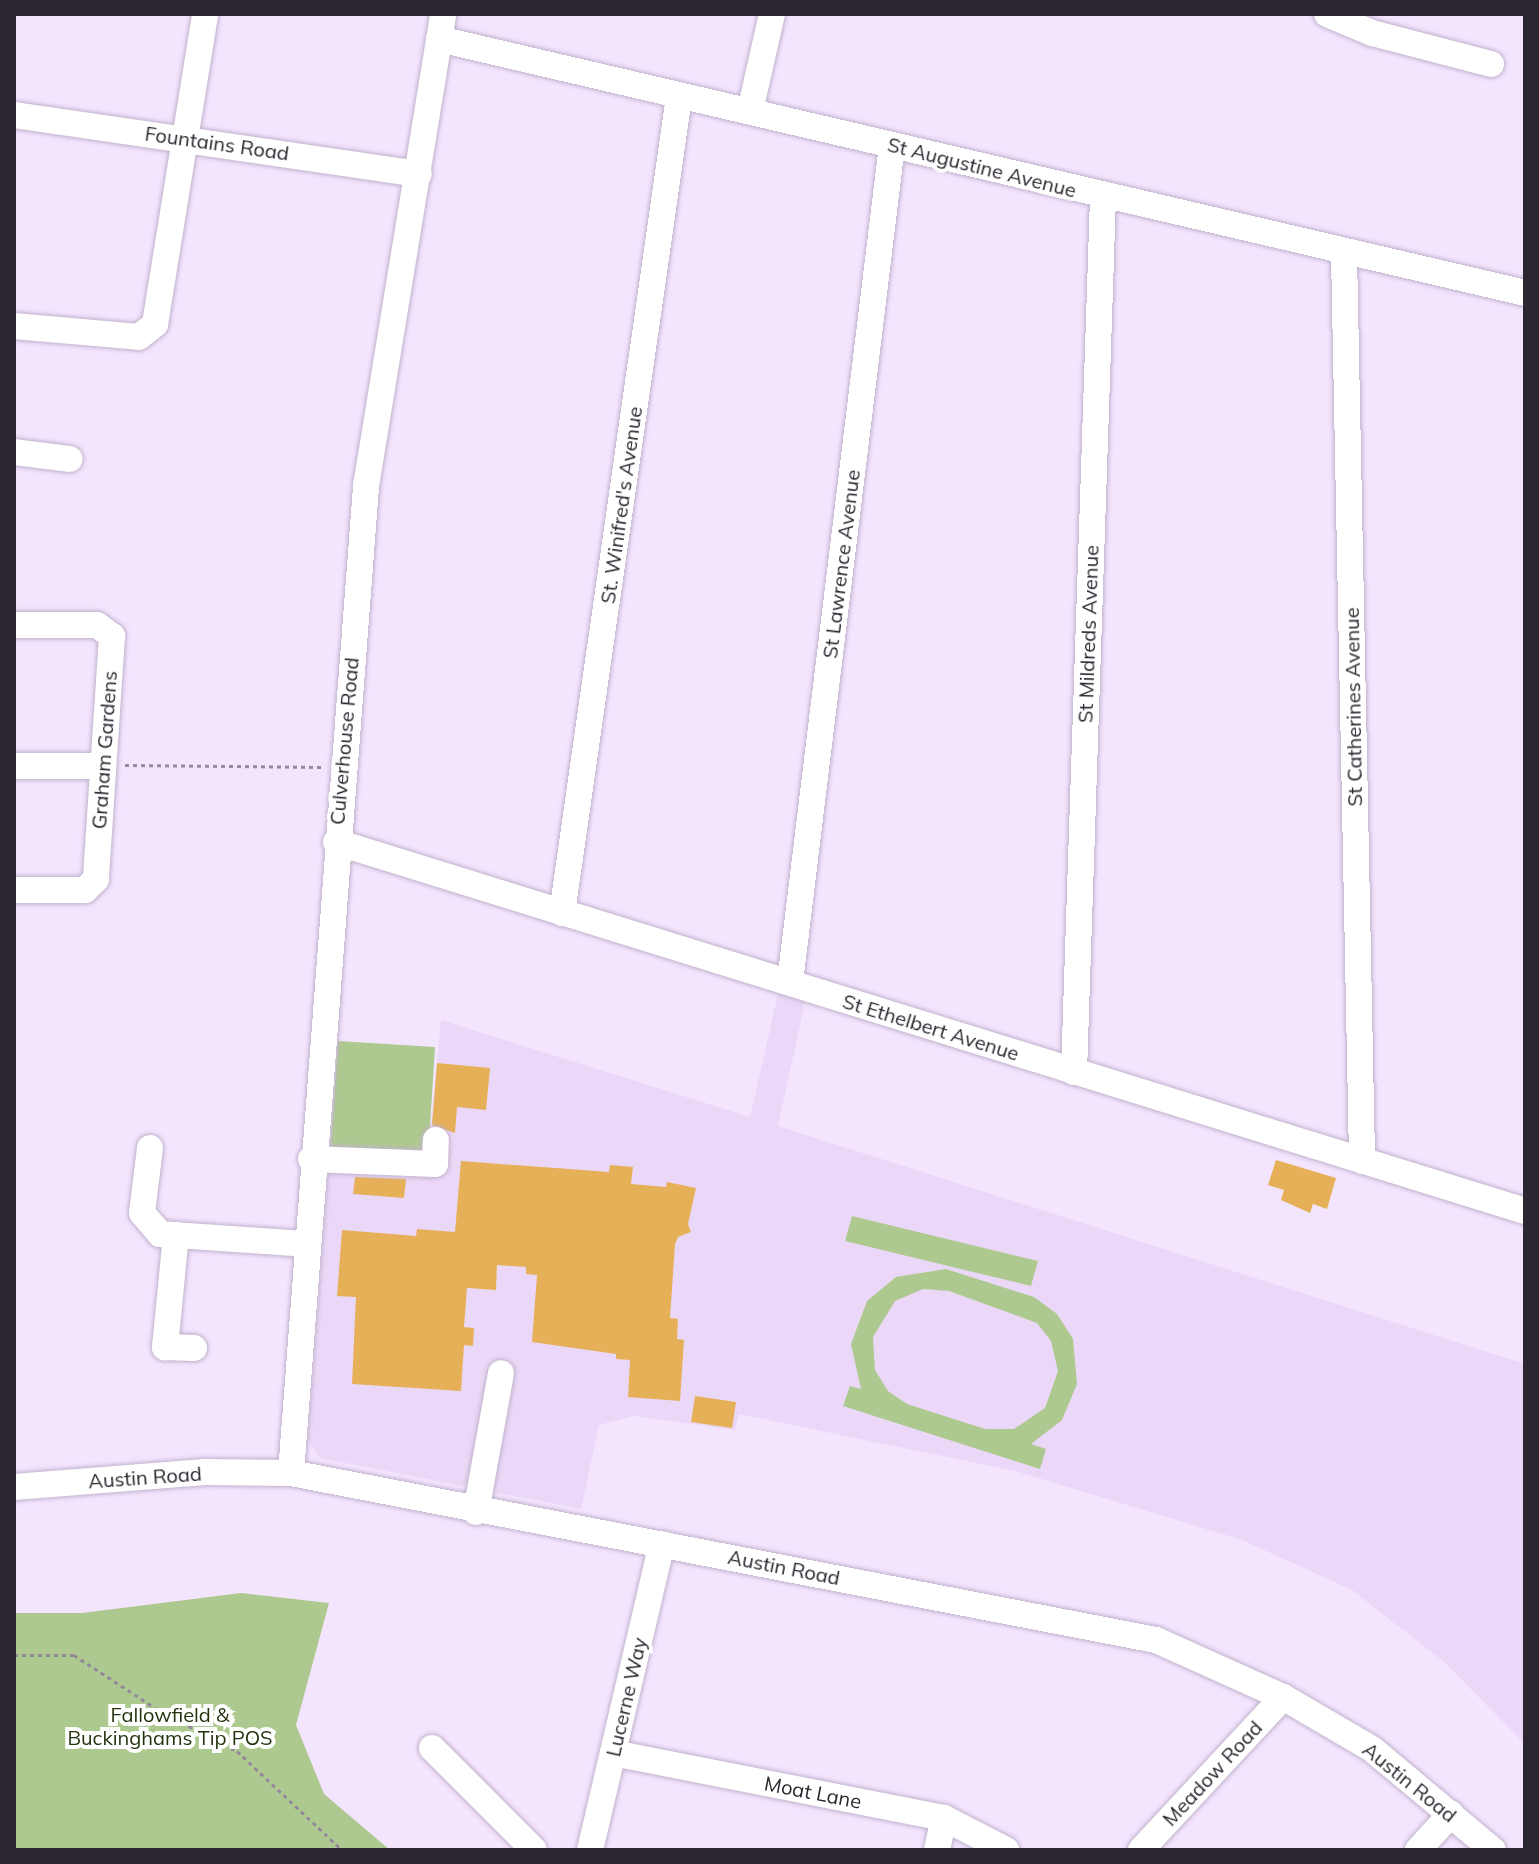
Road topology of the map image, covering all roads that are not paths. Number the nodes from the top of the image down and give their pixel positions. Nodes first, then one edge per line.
1 (205, 14) edge
2 (772, 14) edge
3 (1327, 14) edge
4 (441, 26) edge
5 (1491, 64) dead end
6 (679, 97) junction
7 (750, 111) junction
8 (14, 115) edge
9 (186, 139) junction
10 (892, 145) junction
11 (419, 174) junction
12 (1103, 196) junction
13 (1344, 253) junction
14 (1525, 293) edge
15 (14, 326) edge
16 (14, 452) edge
17 (70, 459) dead end
18 (14, 625) edge
19 (14, 766) edge
20 (102, 766) junction
21 (336, 842) junction
22 (14, 890) edge
23 (562, 913) junction
24 (790, 982) junction
25 (1074, 1072) junction
26 (436, 1140) dead end
27 (150, 1148) dead end
28 (311, 1159) junction
29 (1362, 1161) junction
30 (1525, 1211) edge
31 (176, 1235) junction
32 (307, 1244) junction
33 (194, 1348) dead end
34 (501, 1373) dead end
35 (291, 1473) junction
36 (14, 1487) edge
37 (476, 1512) junction
38 (662, 1544) junction
39 (1283, 1697) junction
40 (432, 1748) dead end
41 (613, 1753) junction
42 (1451, 1814) junction
43 (944, 1818) junction
44 (534, 1850) edge
45 (590, 1850) edge
46 (937, 1850) edge
47 (1006, 1850) edge
48 (1141, 1850) edge
49 (1418, 1850) edge
50 (1493, 1850) edge

1 - 9 street
2 - 7 street
3 - 5 street
4 - 6 street, St Augustine Avenue
4 - 11 street, Culverhouse Road
6 - 7 street, St Augustine Avenue
6 - 23 street, St. Winifred's Avenue
7 - 10 street, St Augustine Avenue
8 - 9 street, Fountains Road
9 - 11 street, Fountains Road
9 - 15 street
10 - 12 street, St Augustine Avenue
10 - 24 street, St Lawrence Avenue
11 - 21 street, Culverhouse Road
12 - 13 street, St Augustine Avenue
12 - 25 street, St Mildreds Avenue
13 - 14 street, St Augustine Avenue
13 - 29 street, St Catherines Avenue
16 - 17 street
18 - 20 street, Graham Gardens
19 - 20 street
20 - 22 street, Graham Gardens
21 - 23 street, St Ethelbert Avenue
21 - 28 street, Culverhouse Road
23 - 24 street, St Ethelbert Avenue
24 - 25 street, St Ethelbert Avenue
25 - 29 street, St Ethelbert Avenue
26 - 28 street
27 - 31 street
28 - 32 street, Culverhouse Road
29 - 30 street, St Ethelbert Avenue
31 - 32 street
31 - 33 street
32 - 35 street, Culverhouse Road
34 - 37 street
35 - 36 street, Austin Road
35 - 37 street, Austin Road
37 - 38 street, Austin Road
38 - 39 street, Austin Road
38 - 41 street, Lucerne Way
39 - 42 street, Austin Road
39 - 48 street, Meadow Road
40 - 44 street
41 - 43 street, Moat Lane
41 - 45 street, Lucerne Way
42 - 49 street
42 - 50 street, Austin Road
43 - 46 street
43 - 47 street, Moat Lane

